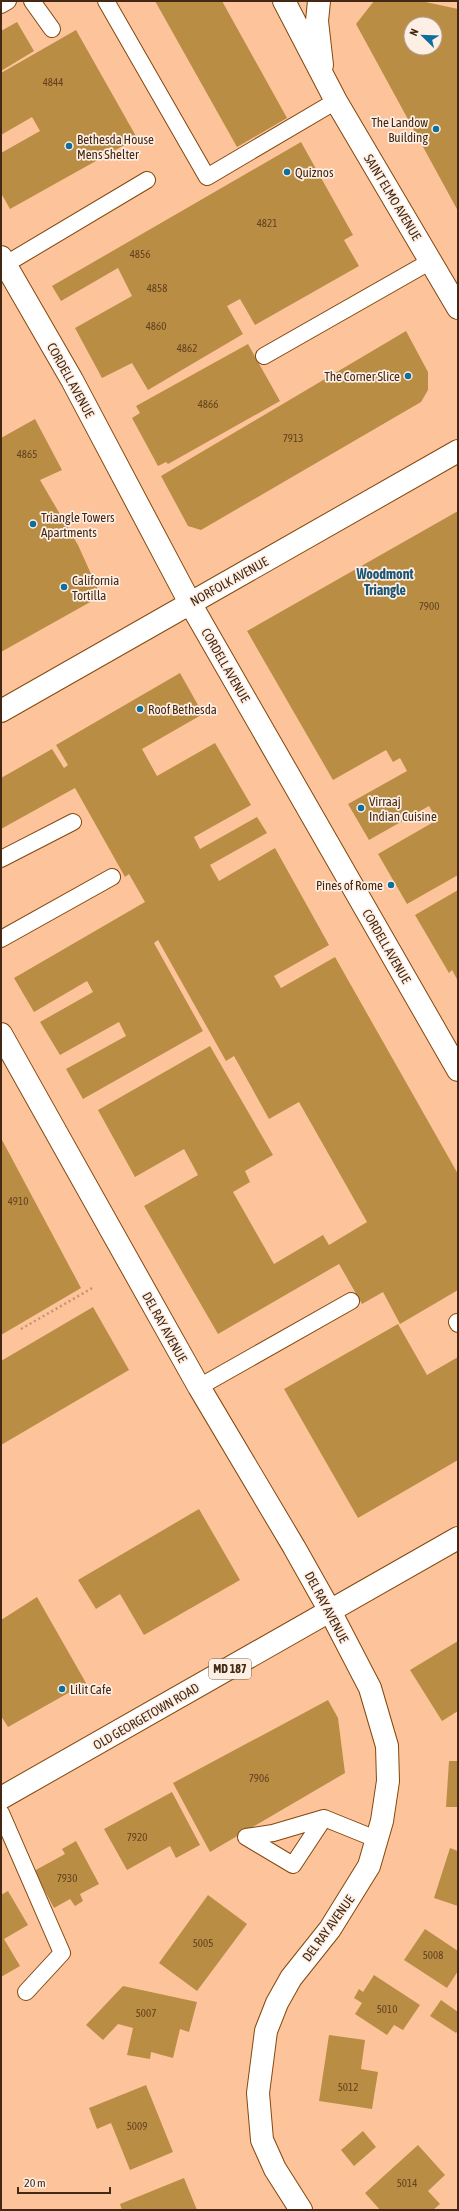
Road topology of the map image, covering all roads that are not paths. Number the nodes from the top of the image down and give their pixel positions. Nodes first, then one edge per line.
1 (8, 1) edge
2 (32, 1) edge
3 (106, 1) edge
4 (284, 1) edge
5 (319, 1) edge
6 (1, 6) edge
7 (52, 29) dead end
8 (323, 76) junction
9 (336, 101) junction
10 (147, 180) dead end
11 (3, 260) edge
12 (431, 261) junction
13 (458, 308) edge
14 (264, 356) dead end
15 (458, 451) edge
16 (190, 602) junction
17 (1, 711) edge
18 (74, 822) dead end
19 (1, 859) edge
20 (112, 876) dead end
21 (1, 939) edge
22 (1, 1034) edge
23 (458, 1070) edge
24 (351, 1301) dead end
25 (199, 1387) junction
26 (458, 1538) edge
27 (330, 1611) junction
28 (1, 1798) edge
29 (1, 1813) edge
30 (324, 1818) dead end
31 (376, 1839) junction
32 (26, 1992) dead end
33 (301, 2210) edge

1 - 6 lane
2 - 7 lane
3 - 9 lane
4 - 8 street, SAINT ELMO AVENUE
5 - 8 street
8 - 9 street, SAINT ELMO AVENUE
9 - 12 street, SAINT ELMO AVENUE
10 - 11 lane
11 - 16 street, CORDELL AVENUE
12 - 13 street, SAINT ELMO AVENUE
12 - 14 lane
15 - 16 street, NORFOLK AVENUE
16 - 17 street, NORFOLK AVENUE
16 - 23 street, CORDELL AVENUE
18 - 19 lane
20 - 21 lane
22 - 25 street, DEL RAY AVENUE
24 - 25 lane
25 - 27 street, DEL RAY AVENUE
26 - 27 street, OLD GEORGETOWN ROAD / MD 187
27 - 28 street, OLD GEORGETOWN ROAD / MD 187
27 - 31 street, DEL RAY AVENUE
29 - 32 lane
30 - 31 lane
31 - 33 street, DEL RAY AVENUE

